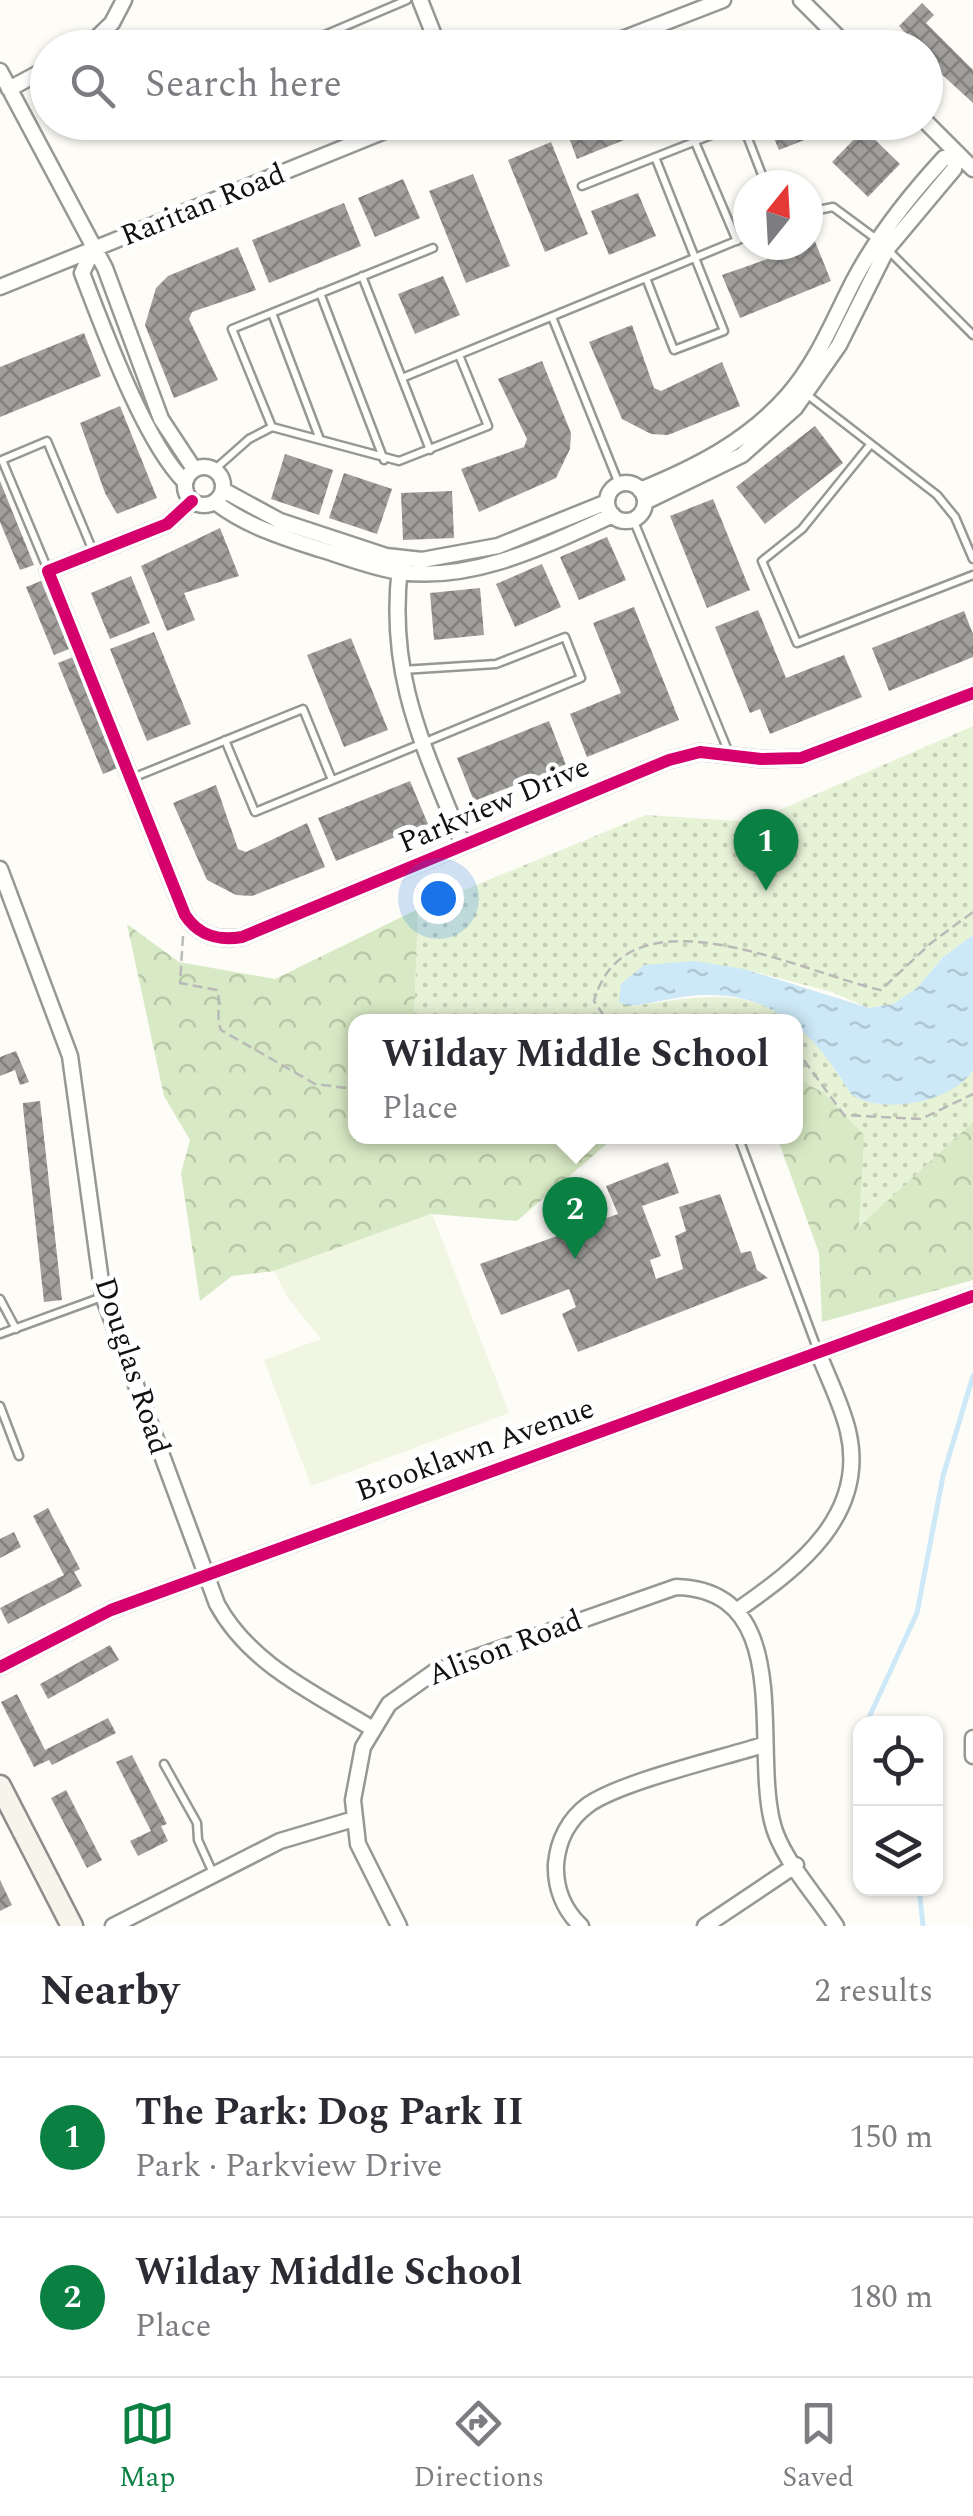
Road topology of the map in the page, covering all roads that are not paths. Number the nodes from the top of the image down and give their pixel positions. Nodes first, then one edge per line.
1 (124, 0) edge
2 (407, 0) edge
3 (420, 0) edge
4 (722, 0) edge
5 (801, 0) edge
6 (105, 30) edge
7 (336, 30) edge
8 (432, 30) edge
9 (645, 30) edge
10 (831, 30) edge
11 (0, 71) edge
12 (30, 78) edge
13 (10, 90) junction
14 (30, 128) edge
15 (943, 139) edge
16 (36, 140) edge
17 (363, 140) edge
18 (701, 140) edge
19 (749, 140) edge
20 (696, 142) junction
21 (958, 154) junction
22 (655, 157) junction
23 (973, 169) edge
24 (760, 170) edge
25 (582, 186) dead end
26 (823, 209) edge
27 (733, 231) edge
28 (733, 243) edge
29 (882, 244) junction
30 (433, 248) dead end
31 (94, 250) junction
32 (695, 258) junction
33 (362, 276) junction
34 (646, 278) junction
35 (0, 288) edge
36 (320, 293) junction
37 (272, 312) junction
38 (552, 317) junction
39 (127, 329) junction
40 (973, 335) edge
41 (110, 336) junction
42 (459, 355) junction
43 (402, 378) junction
44 (801, 390) junction
45 (272, 427) junction
46 (319, 438) junction
47 (870, 444) junction
48 (430, 450) junction
49 (384, 460) junction
50 (214, 470) junction
51 (190, 476) junction
52 (619, 484) junction
53 (219, 496) junction
54 (642, 496) junction
55 (192, 501) junction
56 (610, 508) junction
57 (633, 518) junction
58 (94, 552) junction
59 (973, 559) edge
60 (401, 565) junction
61 (48, 571) junction
62 (973, 575) edge
63 (400, 670) junction
64 (973, 693) edge
65 (225, 740) junction
66 (423, 744) junction
67 (729, 752) junction
68 (130, 779) junction
69 (332, 780) junction
70 (463, 844) junction
71 (0, 869) edge
72 (741, 1144) edge
73 (103, 1296) junction
74 (973, 1296) edge
75 (0, 1299) edge
76 (16, 1328) junction
77 (0, 1334) edge
78 (818, 1352) junction
79 (0, 1406) edge
80 (19, 1456) dead end
81 (204, 1574) junction
82 (739, 1610) junction
83 (0, 1667) edge
84 (373, 1729) junction
85 (973, 1738) edge
86 (763, 1745) junction
87 (973, 1756) edge
88 (164, 1764) dead end
89 (0, 1786) edge
90 (354, 1820) junction
91 (796, 1865) junction
92 (213, 1874) junction
93 (66, 1924) edge
94 (113, 1926) edge
95 (399, 1926) edge
96 (582, 1926) edge
97 (705, 1926) edge
98 (836, 1926) edge

1 - 6 street
2 - 7 lane
3 - 8 street
4 - 9 street
5 - 10 street
11 - 13 street
12 - 13 street
13 - 14 street
15 - 21 street
16 - 31 street
17 - 31 street, Raritan Road
18 - 20 lane
19 - 24 lane
20 - 22 lane
20 - 27 lane
21 - 23 street
21 - 29 street
22 - 25 lane
22 - 32 lane
26 - 29 lane
28 - 32 lane
29 - 40 lane
29 - 44 street
30 - 33 lane
31 - 35 street, Raritan Road
31 - 39 street
31 - 41 street
32 - 34 lane
32 - 34 lane
33 - 36 lane
33 - 43 lane
34 - 38 lane
36 - 37 lane
36 - 49 lane
37 - 45 lane
37 - 46 lane
38 - 42 lane
38 - 52 lane
39 - 41 street
39 - 51 street
41 - 51 street
42 - 43 lane
42 - 48 lane
43 - 48 lane
44 - 47 lane
44 - 54 street
45 - 46 lane
45 - 50 lane
46 - 49 lane
47 - 59 lane
47 - 62 lane
48 - 49 lane
50 - 51 street
50 - 53 street
51 - 55 street
52 - 54 street
52 - 56 street
53 - 55 street
53 - 60 street
54 - 57 street
55 - 58 street
56 - 57 street
56 - 60 street
57 - 67 lane
58 - 61 street
58 - 61 lane
60 - 63 street
61 - 68 street
63 - 66 street
63 - 66 lane
64 - 67 street, Parkview Drive
65 - 68 lane
65 - 69 lane
65 - 69 lane
66 - 69 lane
66 - 70 street
67 - 70 street, Parkview Drive
68 - 70 street, Parkview Drive
71 - 73 street, Douglas Road
72 - 78 lane
73 - 76 lane
73 - 81 street, Douglas Road
74 - 78 street, Brooklawn Avenue
75 - 76 lane
76 - 77 lane
78 - 81 street, Brooklawn Avenue
78 - 82 street
79 - 80 lane
81 - 83 street, Brooklawn Avenue
81 - 84 street, Douglas Road
82 - 84 street, Alison Road
82 - 86 street
84 - 90 street, Alison Road
85 - 87 street
86 - 91 street
86 - 96 street
88 - 92 lane
89 - 93 main road
90 - 92 street
90 - 95 street, Alison Road
91 - 97 street
91 - 98 street
92 - 94 street

